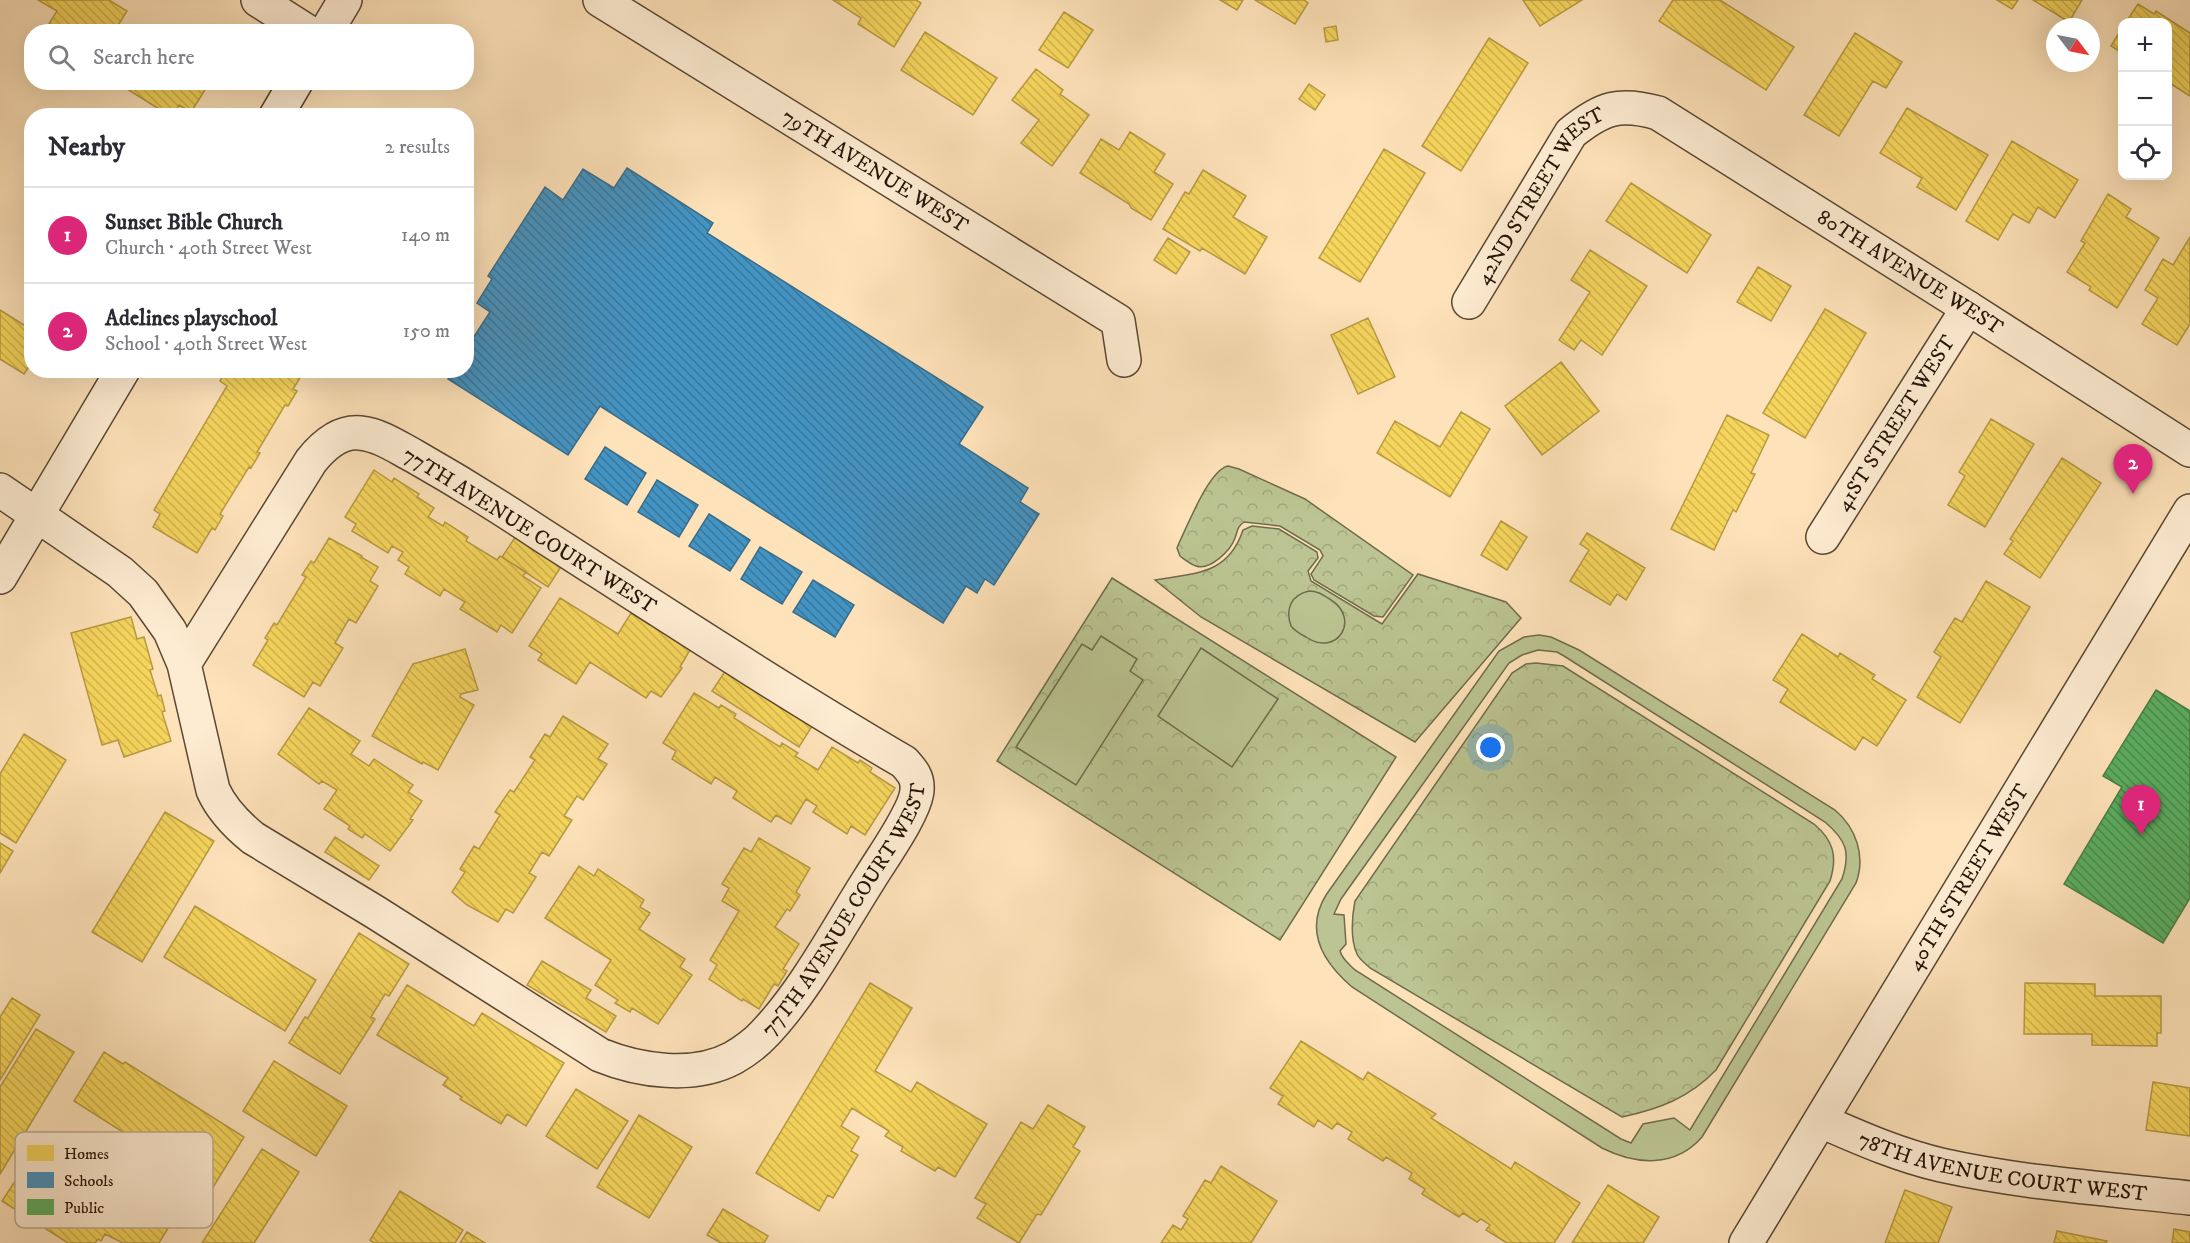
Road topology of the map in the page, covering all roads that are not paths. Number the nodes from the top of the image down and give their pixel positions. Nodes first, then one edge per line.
1 (258, 0) edge
2 (345, 0) edge
3 (600, 0) edge
4 (296, 24) edge
5 (331, 24) edge
6 (291, 90) edge
7 (1623, 107) joint
8 (281, 108) edge
9 (1469, 302) dead end
10 (1968, 308) junction
11 (1124, 360) dead end
12 (118, 378) edge
13 (2190, 450) edge
14 (0, 490) edge
15 (38, 514) junction
16 (2189, 516) edge
17 (1823, 537) dead end
18 (0, 577) edge
19 (184, 664) junction
20 (1821, 1121) junction
21 (2190, 1198) edge
22 (1746, 1243) edge

1 - 4 street
2 - 5 street
3 - 11 street, 79TH AVENUE WEST
6 - 8 street
7 - 9 street, 42ND STREET WEST
7 - 10 street, 80TH AVENUE WEST
10 - 13 street, 80TH AVENUE WEST
10 - 17 street, 41ST STREET WEST
12 - 15 street
14 - 15 street, 77TH AVENUE COURT WEST
15 - 18 street
15 - 19 street, 77TH AVENUE COURT WEST
16 - 20 street, 40TH STREET WEST
19 - 19 street, 77TH AVENUE COURT WEST
20 - 21 street, 78TH AVENUE COURT WEST
20 - 22 street, 40TH STREET WEST

